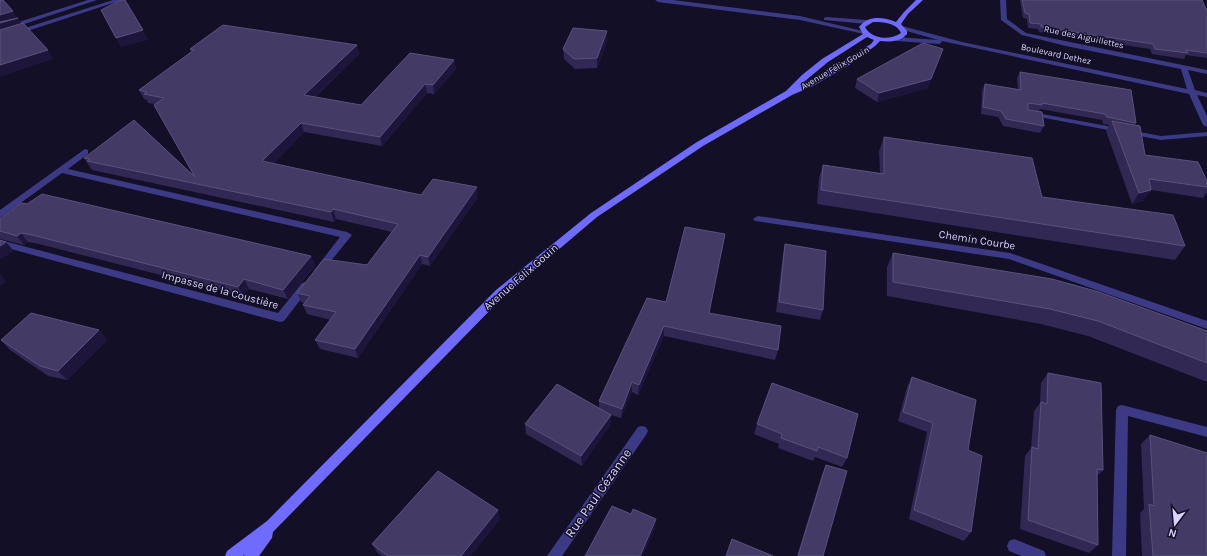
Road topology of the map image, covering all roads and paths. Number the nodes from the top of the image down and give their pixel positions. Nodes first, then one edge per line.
1 (94, 0) edge
2 (119, 0) edge
3 (658, 0) edge
4 (920, 0) edge
5 (1003, 0) edge
6 (906, 13) junction
7 (804, 18) junction
8 (885, 21) junction
9 (867, 22) junction
10 (899, 26) junction
11 (0, 30) edge
12 (866, 33) junction
13 (0, 38) edge
14 (878, 39) junction
15 (897, 39) junction
16 (961, 44) junction
17 (1184, 68) junction
18 (1207, 72) edge
19 (1192, 92) junction
20 (789, 93) junction
21 (1207, 95) edge
22 (1029, 113) edge
23 (1207, 125) edge
24 (1207, 134) edge
25 (85, 152) dead end
26 (61, 170) junction
27 (0, 215) edge
28 (758, 219) dead end
29 (0, 243) edge
30 (1207, 325) edge
31 (642, 431) dead end
32 (1207, 432) edge
33 (272, 525) junction
34 (1014, 546) dead end
35 (232, 556) edge
36 (251, 556) edge
37 (554, 556) edge
38 (1039, 556) edge
39 (1119, 556) edge

1 - 11 street
2 - 13 street
3 - 7 street
4 - 6 main road
5 - 17 street, Rue des Aiguillettes
6 - 8 main road
6 - 10 main road
7 - 9 street
7 - 12 street
8 - 9 main road
8 - 10 main road
9 - 12 main road, Avenue Félix Gouin
10 - 15 main road
10 - 16 street, Boulevard Dethez
12 - 14 main road, Avenue Félix Gouin
12 - 20 main road, Avenue Félix Gouin
14 - 15 main road, Avenue Félix Gouin
14 - 20 main road, Avenue Félix Gouin
15 - 16 street
16 - 19 street, Boulevard Dethez
17 - 18 street, Rue des Aiguillettes
17 - 19 street
19 - 21 street, Boulevard Dethez
19 - 23 street
20 - 33 main road, Avenue Félix Gouin
22 - 24 street
25 - 26 street
26 - 27 street
26 - 29 street, Impasse de la Coustière
28 - 30 street, Chemin Courbe
31 - 37 street, Rue Paul Cézanne
32 - 39 street
33 - 35 main road, Avenue Félix Gouin
33 - 36 main road, Avenue Félix Gouin
34 - 38 street

